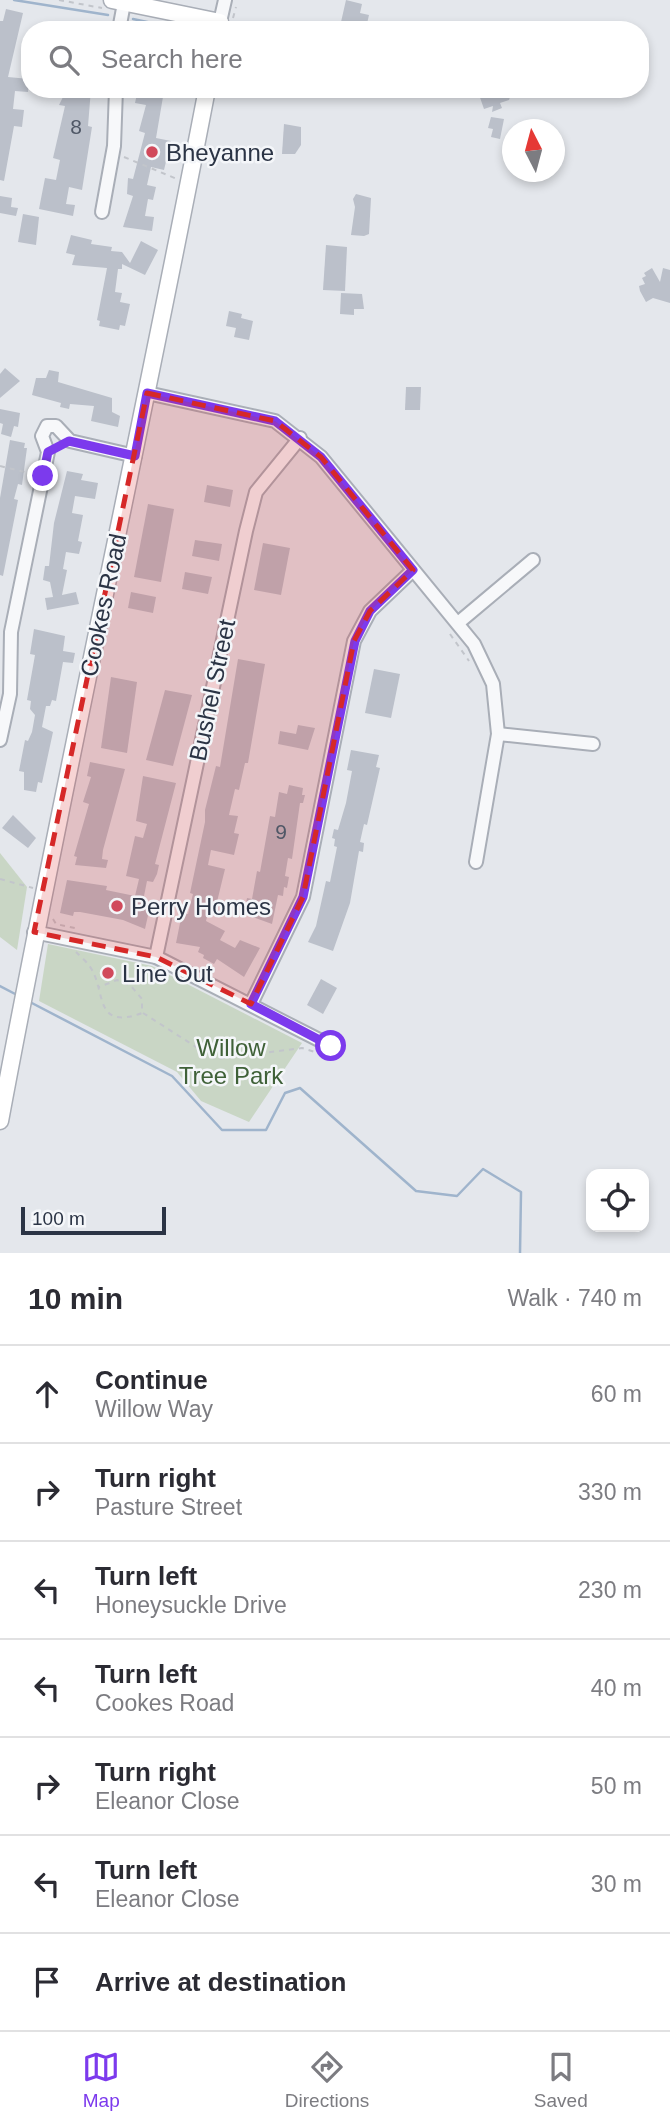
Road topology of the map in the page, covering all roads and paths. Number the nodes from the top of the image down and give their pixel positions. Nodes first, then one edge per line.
1 (59, 0) edge
2 (225, 0) edge
3 (237, 0) edge
4 (143, 3) edge
5 (114, 4) edge
6 (212, 21) edge
7 (224, 21) edge
8 (226, 21) edge
9 (116, 98) edge
10 (205, 98) edge
11 (118, 155) dead end
12 (175, 188) dead end
13 (102, 212) dead end
14 (147, 393) junction
15 (300, 438) junction
16 (69, 441) junction
17 (48, 452) junction
18 (135, 456) junction
19 (0, 466) edge
20 (38, 475) dead end
21 (533, 560) dead end
22 (413, 570) junction
23 (453, 627) junction
24 (470, 663) dead end
25 (498, 734) junction
26 (0, 740) edge
27 (593, 744) dead end
28 (476, 862) dead end
29 (0, 879) edge
30 (36, 888) dead end
31 (34, 932) junction
32 (76, 948) dead end
33 (156, 957) junction
34 (99, 987) junction
35 (251, 1004) junction
36 (142, 1013) junction
37 (326, 1050) joint
38 (0, 1121) edge

1 - 5 path
2 - 7 street
3 - 8 path
4 - 5 street
4 - 6 street
9 - 13 street
10 - 14 street, Cookes Road
11 - 12 path
14 - 15 street
14 - 18 street, Cookes Road
15 - 22 street
15 - 33 street, Bushel Street
16 - 17 street
16 - 17 street
16 - 18 street
17 - 26 street
18 - 31 street, Cookes Road
19 - 20 path
21 - 23 street
22 - 23 street
22 - 35 street
23 - 24 path
23 - 25 street
25 - 27 street
25 - 28 street
29 - 30 path
31 - 33 street
31 - 38 street, Cookes Road
32 - 34 path
33 - 35 street
34 - 36 path
34 - 36 path
35 - 37 street
36 - 37 path

